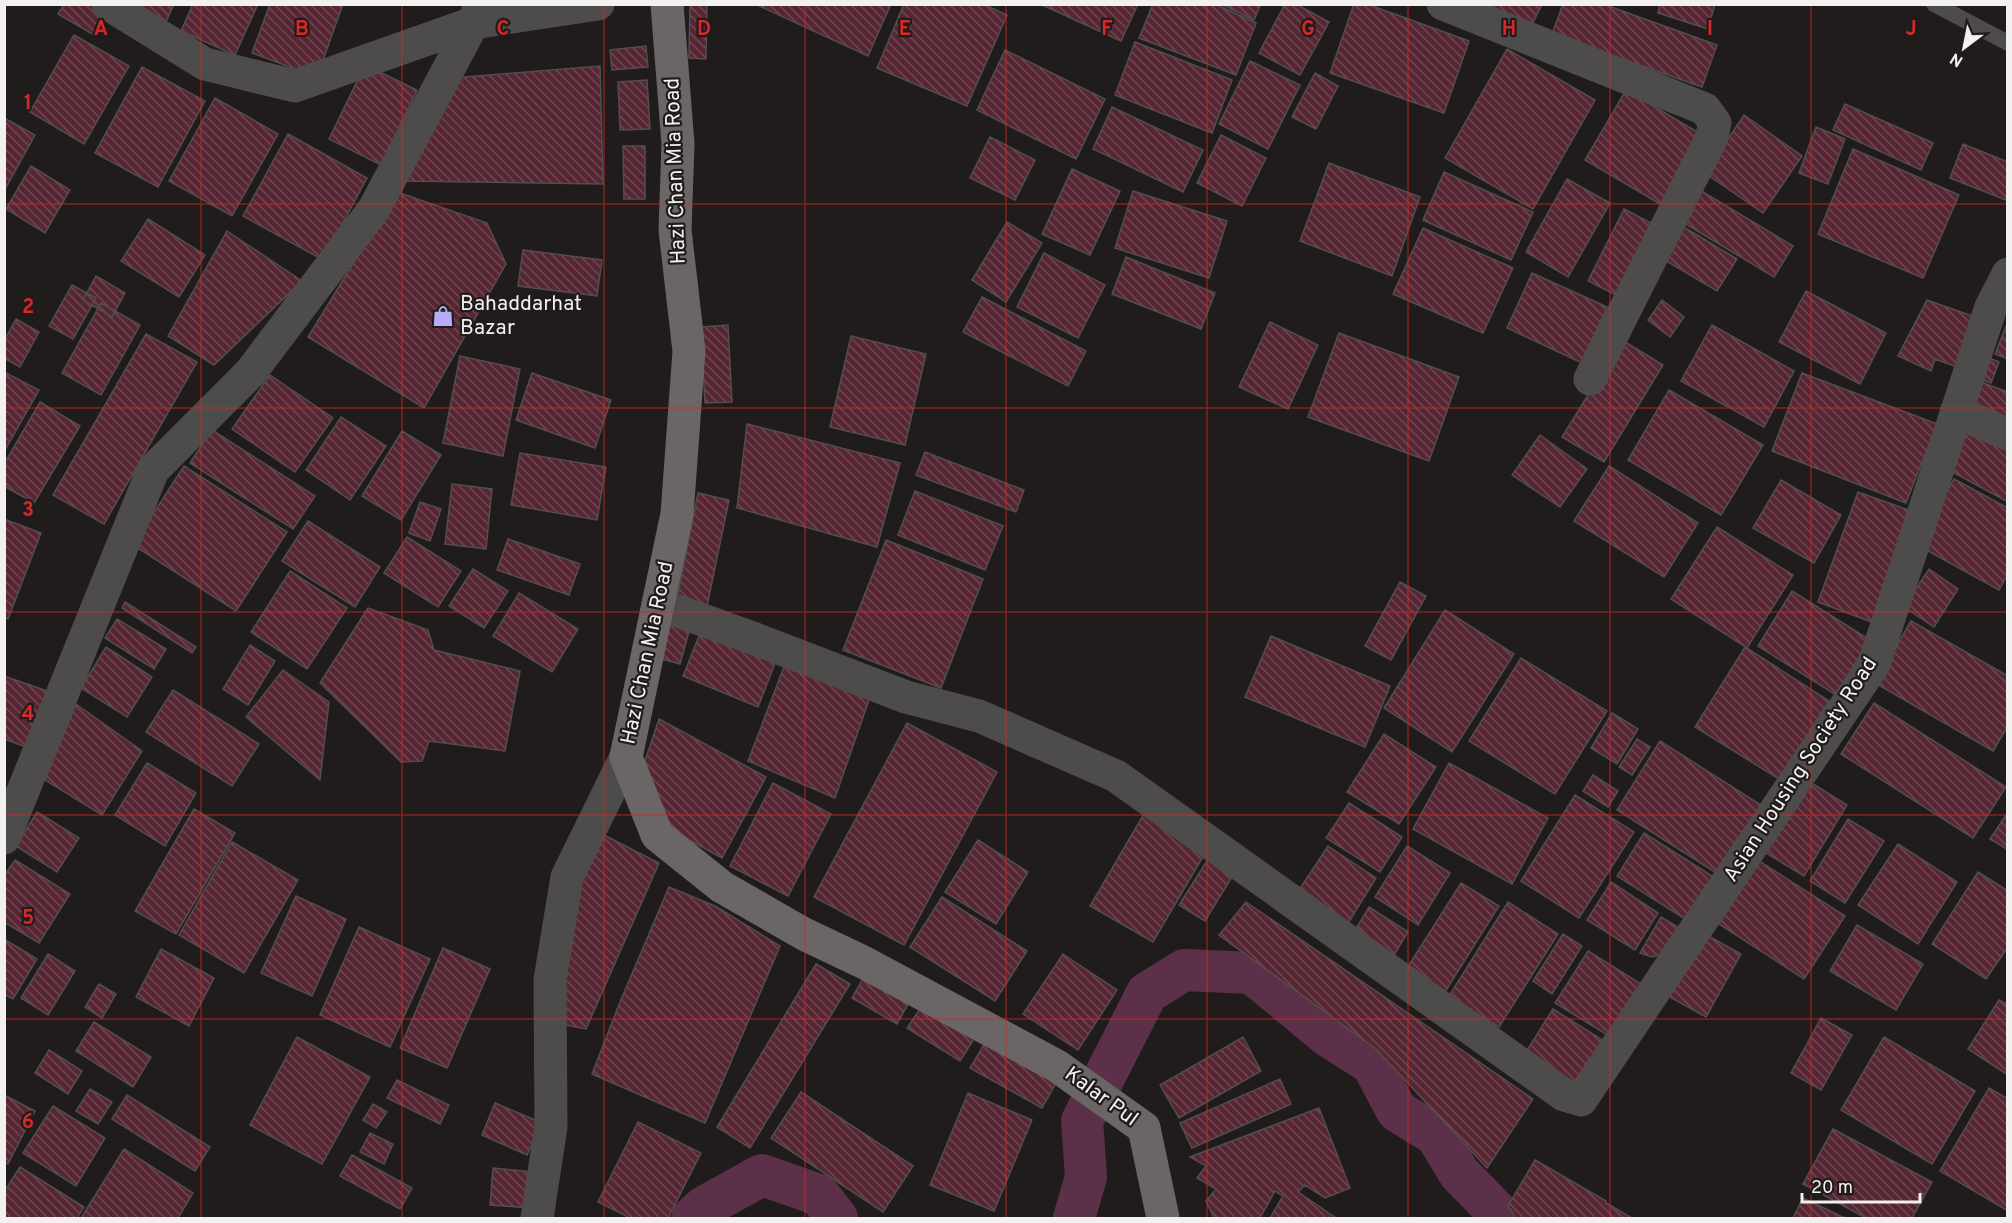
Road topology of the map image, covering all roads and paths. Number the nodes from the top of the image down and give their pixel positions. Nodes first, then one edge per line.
1 (108, 4) edge
2 (598, 4) edge
3 (667, 4) edge
4 (1443, 4) edge
5 (1934, 4) edge
6 (477, 14) edge
7 (2007, 43) edge
8 (2007, 274) edge
9 (1590, 379) dead end
10 (1956, 412) junction
11 (2007, 434) edge
12 (658, 604) junction
13 (626, 757) junction
14 (4, 838) edge
15 (1057, 1066) joint
16 (537, 1218) edge
17 (1163, 1218) edge

1 - 6 street
2 - 6 street
3 - 12 street, Hazi Chan Mia Road
4 - 9 street
5 - 7 lane
6 - 14 street
8 - 10 street, Asian Housing Society Road
10 - 11 street
10 - 12 street, Asian Housing Society Road
12 - 13 street, Hazi Chan Mia Road
13 - 15 street, Hazi Chan Mia Road
13 - 16 street
15 - 17 street, Kalar Pul

